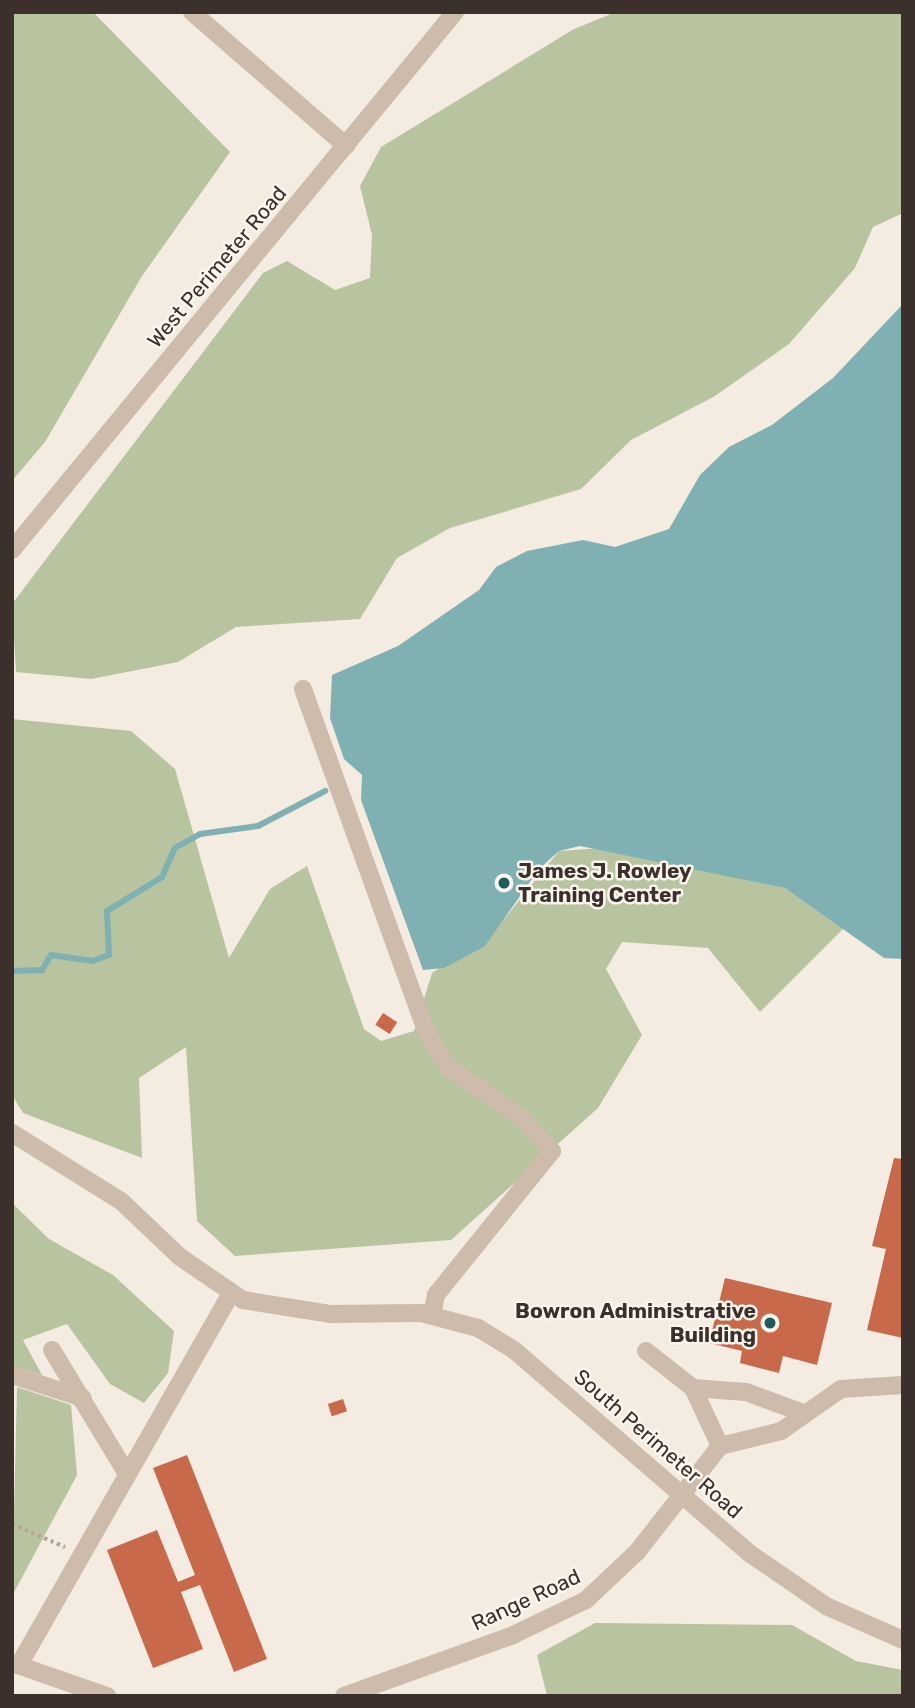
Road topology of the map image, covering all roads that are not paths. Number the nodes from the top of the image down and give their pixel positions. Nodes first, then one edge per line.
1 (192, 12) edge
2 (455, 12) edge
3 (346, 146) junction
4 (12, 550) edge
5 (303, 689) dead end
6 (12, 1133) edge
7 (231, 1293) junction
8 (432, 1315) junction
9 (52, 1350) dead end
10 (646, 1351) dead end
11 (15, 1376) dead end
12 (903, 1385) edge
13 (693, 1388) junction
14 (83, 1398) junction
15 (803, 1413) junction
16 (720, 1446) junction
17 (127, 1475) junction
18 (682, 1492) junction
19 (903, 1640) edge
20 (16, 1664) edge
21 (107, 1696) edge
22 (344, 1696) edge

1 - 3 lane
2 - 3 lane, West Perimeter Road
3 - 4 lane, West Perimeter Road
5 - 8 lane
6 - 7 lane, South Perimeter Road
7 - 8 lane, South Perimeter Road
7 - 17 lane
8 - 18 lane, South Perimeter Road
9 - 14 lane
10 - 13 lane
11 - 14 lane
12 - 15 lane
13 - 15 lane
13 - 16 lane
14 - 17 lane
15 - 16 lane
16 - 18 lane, Range Road
17 - 20 lane
18 - 19 lane, South Perimeter Road
18 - 22 lane, Range Road
20 - 21 lane

